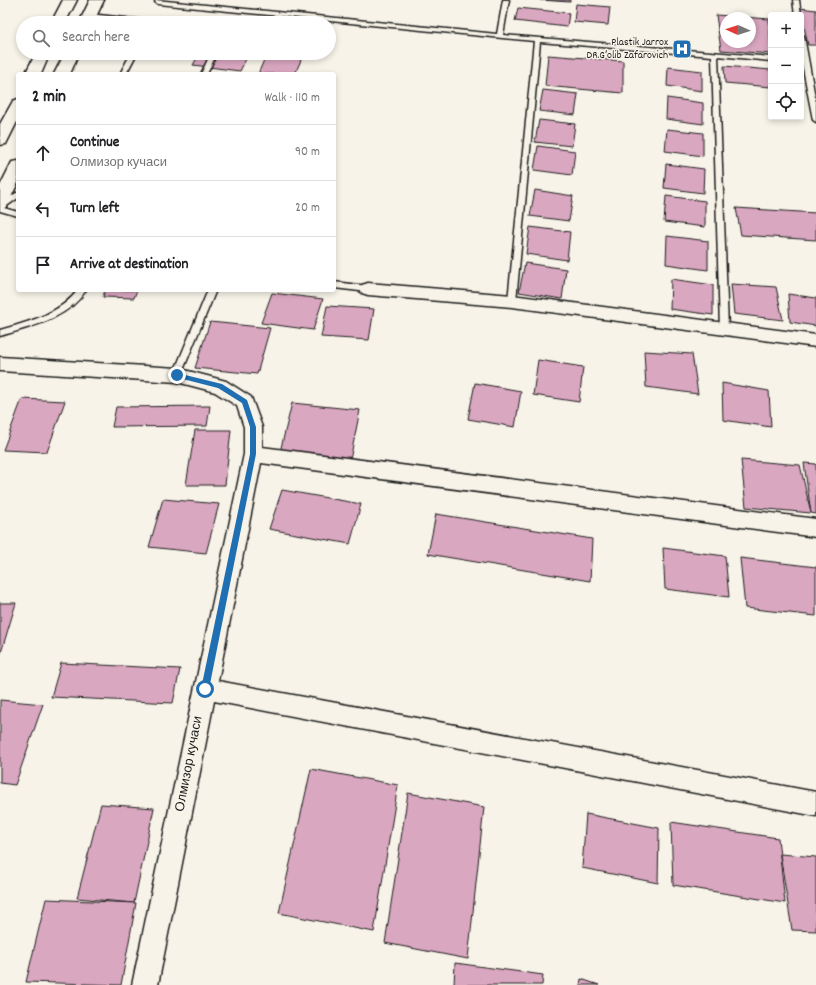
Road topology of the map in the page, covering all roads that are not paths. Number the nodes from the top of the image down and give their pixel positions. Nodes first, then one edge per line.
1 (70, 0) edge
2 (97, 0) edge
3 (159, 0) edge
4 (506, 0) edge
5 (796, 0) edge
6 (798, 12) edge
7 (62, 16) edge
8 (89, 16) edge
9 (299, 16) edge
10 (336, 20) edge
11 (500, 36) junction
12 (536, 40) junction
13 (715, 54) junction
14 (768, 59) edge
15 (40, 60) edge
16 (69, 60) edge
17 (130, 60) edge
18 (211, 60) edge
19 (804, 65) edge
20 (34, 72) edge
21 (63, 72) edge
22 (124, 72) edge
23 (205, 72) edge
24 (808, 79) junction
25 (816, 80) edge
26 (16, 108) edge
27 (816, 120) edge
28 (0, 140) edge
29 (16, 170) edge
30 (16, 196) edge
31 (0, 203) edge
32 (0, 208) edge
33 (16, 213) edge
34 (336, 285) edge
35 (368, 289) joint
36 (80, 292) edge
37 (211, 292) edge
38 (512, 301) junction
39 (724, 329) junction
40 (0, 333) edge
41 (816, 341) edge
42 (0, 364) edge
43 (177, 375) junction
44 (253, 454) junction
45 (816, 528) edge
46 (205, 689) junction
47 (816, 804) edge
48 (146, 985) edge

1 - 7 main road
2 - 8 main road
3 - 9 lane
4 - 11 lane
5 - 6 lane
10 - 11 lane
11 - 12 lane
12 - 13 lane
12 - 38 lane
13 - 14 lane
13 - 39 lane
15 - 20 main road
16 - 21 main road
17 - 22 lane
18 - 23 lane
19 - 24 lane
24 - 25 lane
24 - 27 lane
26 - 28 main road
29 - 31 main road
30 - 32 lane
32 - 33 lane
34 - 35 lane
35 - 38 street
36 - 40 lane
37 - 43 lane
38 - 39 street
39 - 41 street
42 - 43 street
43 - 44 street, Олмизор кучаси
44 - 45 street
44 - 46 street, Олмизор кучаси
46 - 47 street
46 - 48 street, Олмизор кучаси

